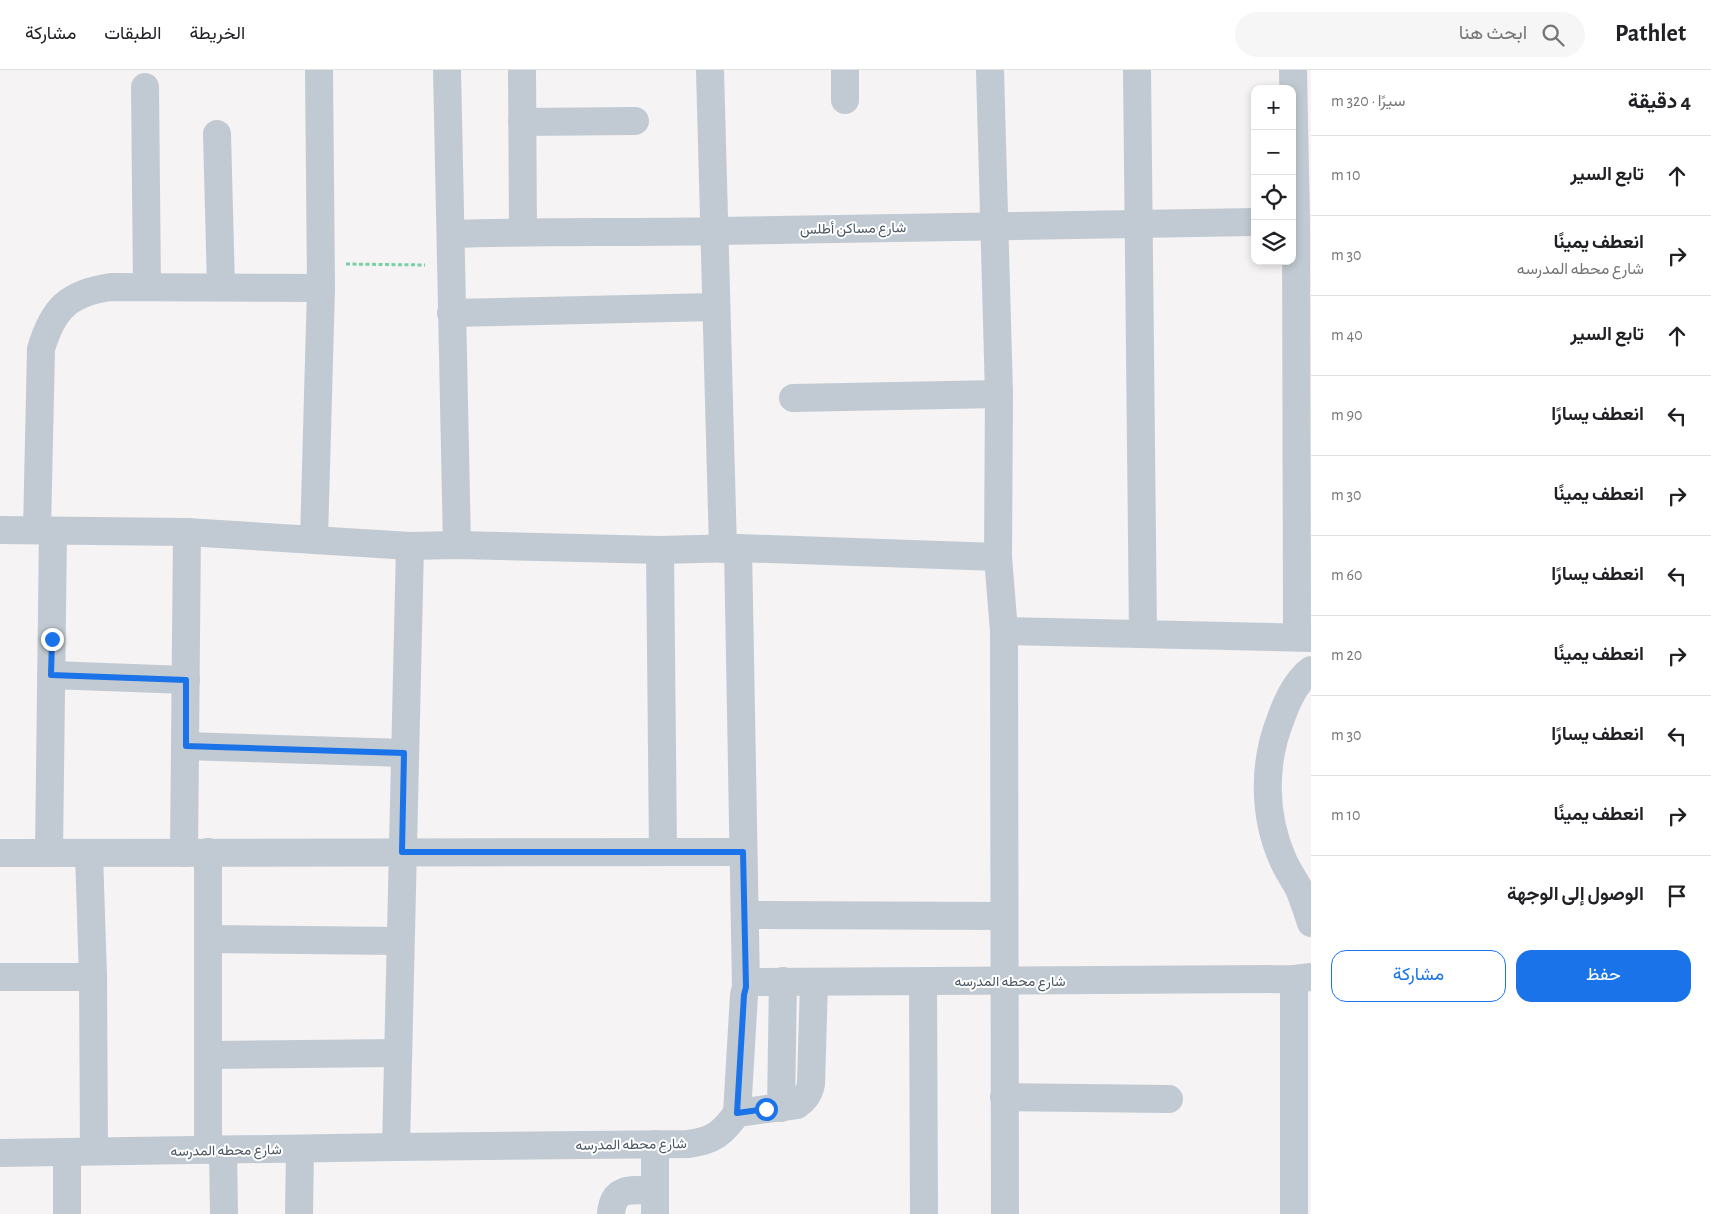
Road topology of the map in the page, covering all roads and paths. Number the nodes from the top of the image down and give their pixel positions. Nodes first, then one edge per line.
1 (320, 70) edge
2 (447, 70) edge
3 (522, 70) edge
4 (710, 70) edge
5 (845, 70) edge
6 (990, 70) edge
7 (1136, 70) edge
8 (1293, 70) edge
9 (146, 87) dead end
10 (845, 100) dead end
11 (635, 120) dead end
12 (522, 122) junction
13 (217, 134) dead end
14 (1300, 221) edge
15 (1251, 222) edge
16 (1138, 224) junction
17 (995, 225) junction
18 (715, 231) junction
19 (523, 232) junction
20 (451, 234) junction
21 (451, 265) junction
22 (321, 276) junction
23 (147, 287) junction
24 (221, 287) junction
25 (715, 307) junction
26 (451, 312) junction
27 (999, 394) junction
28 (793, 398) dead end
29 (0, 530) edge
30 (45, 531) junction
31 (187, 532) junction
32 (314, 539) junction
33 (457, 545) junction
34 (410, 546) junction
35 (730, 549) junction
36 (660, 550) junction
37 (998, 557) junction
38 (1004, 631) junction
39 (1142, 634) junction
40 (1304, 637) edge
41 (1311, 670) edge
42 (51, 675) junction
43 (186, 680) junction
44 (186, 746) junction
45 (404, 753) junction
46 (402, 852) junction
47 (663, 852) junction
48 (743, 852) junction
49 (0, 853) edge
50 (49, 853) junction
51 (89, 853) junction
52 (196, 853) junction
53 (745, 915) junction
54 (1004, 916) junction
55 (1311, 923) edge
56 (208, 939) junction
57 (400, 941) junction
58 (0, 977) edge
59 (93, 977) junction
60 (1302, 978) edge
61 (783, 981) junction
62 (923, 981) junction
63 (1005, 981) junction
64 (814, 982) junction
65 (746, 987) junction
66 (398, 1053) junction
67 (208, 1055) junction
68 (1004, 1097) junction
69 (1169, 1098) dead end
70 (780, 1108) junction
71 (737, 1113) junction
72 (655, 1144) junction
73 (396, 1147) junction
74 (300, 1149) junction
75 (216, 1150) junction
76 (80, 1151) junction
77 (0, 1153) edge
78 (655, 1202) edge
79 (67, 1214) edge
80 (224, 1214) edge
81 (299, 1214) edge
82 (611, 1214) edge
83 (924, 1214) edge
84 (1004, 1214) edge
85 (1294, 1214) edge

1 - 22 street
2 - 20 street
3 - 12 street
4 - 18 street
5 - 10 street
6 - 17 street
7 - 16 street
8 - 14 street
9 - 23 street
11 - 12 street
12 - 19 street
13 - 24 street
14 - 40 street
15 - 16 street, شارع مساكن أطلس
16 - 17 street, شارع مساكن أطلس
16 - 39 street
17 - 18 street, شارع مساكن أطلس
17 - 27 street
18 - 19 street, شارع مساكن أطلس
18 - 25 street
19 - 20 street, شارع مساكن أطلس
20 - 21 street
21 - 22 path
21 - 26 street
22 - 24 street
22 - 32 street
23 - 24 street
23 - 30 street
25 - 26 street
25 - 35 street
26 - 33 street
27 - 28 street
27 - 37 street
29 - 30 street
30 - 31 street
30 - 42 street
31 - 32 street
31 - 43 street
32 - 34 street
33 - 34 street
33 - 36 street
34 - 45 street
35 - 36 street
35 - 37 street
35 - 48 street
36 - 47 street
37 - 38 street
38 - 39 street
38 - 54 street
39 - 40 street
41 - 55 street
42 - 43 street
42 - 50 street
43 - 44 street
44 - 45 street
44 - 52 street
45 - 46 street
46 - 47 street
46 - 52 street
46 - 57 street
47 - 48 street
48 - 53 street
49 - 50 street
50 - 51 street
51 - 52 street
51 - 59 street
52 - 56 street
53 - 54 street
53 - 65 street
54 - 63 street
56 - 57 street
56 - 67 street
57 - 66 street
58 - 59 street
59 - 76 street
60 - 63 street, شارع محطه المدرسه
60 - 85 street
61 - 64 street, شارع محطه المدرسه
61 - 65 street, شارع محطه المدرسه
61 - 70 street
62 - 63 street, شارع محطه المدرسه
62 - 64 street, شارع محطه المدرسه
62 - 83 street
63 - 68 street
64 - 70 street
65 - 71 street
66 - 67 street
66 - 73 street
67 - 75 street
68 - 69 street
68 - 84 street
70 - 71 street
71 - 72 street, شارع محطه المدرسه
72 - 73 street, شارع محطه المدرسه
72 - 78 street
73 - 74 street, شارع محطه المدرسه
74 - 75 street, شارع محطه المدرسه
74 - 81 street
75 - 76 street, شارع محطه المدرسه
75 - 80 street
76 - 77 street, شارع محطه المدرسه
76 - 79 street
78 - 82 street

